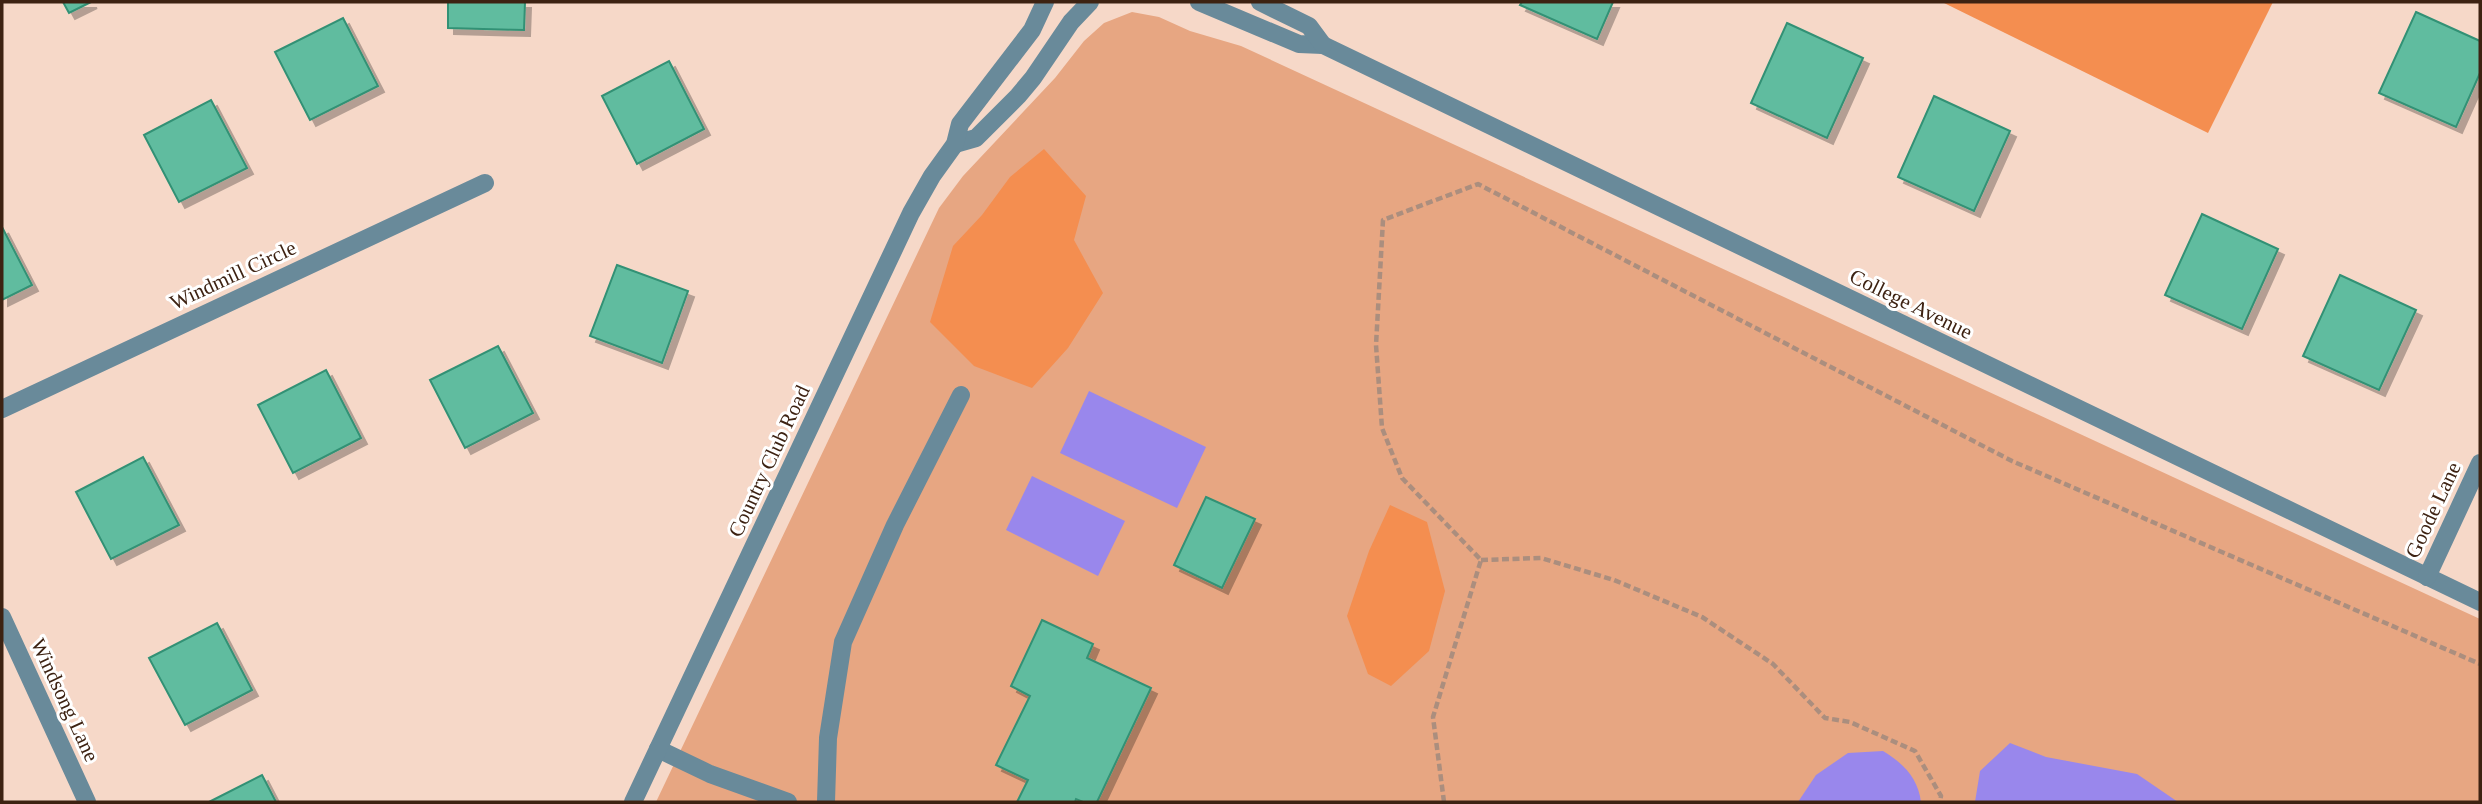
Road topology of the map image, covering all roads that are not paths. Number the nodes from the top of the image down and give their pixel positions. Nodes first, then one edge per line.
1 (1045, 2) edge
2 (1090, 2) edge
3 (1199, 2) edge
4 (1259, 2) edge
5 (1323, 45) junction
6 (955, 144) junction
7 (485, 183) dead end
8 (961, 395) dead end
9 (2, 409) edge
10 (2480, 463) edge
11 (2427, 577) junction
12 (2480, 602) edge
13 (2, 617) edge
14 (658, 750) junction
15 (87, 802) edge
16 (633, 802) edge
17 (788, 802) edge
18 (826, 802) edge

1 - 6 street, Country Club Road
2 - 6 street, Country Club Road
3 - 5 street, College Avenue
4 - 5 street, College Avenue
5 - 11 street, College Avenue
6 - 14 street, Country Club Road
7 - 9 street, Windmill Circle
8 - 18 street
10 - 11 street, Goode Lane
11 - 12 street, College Avenue
13 - 15 street, Windsong Lane
14 - 16 street, Country Club Road
14 - 17 street

